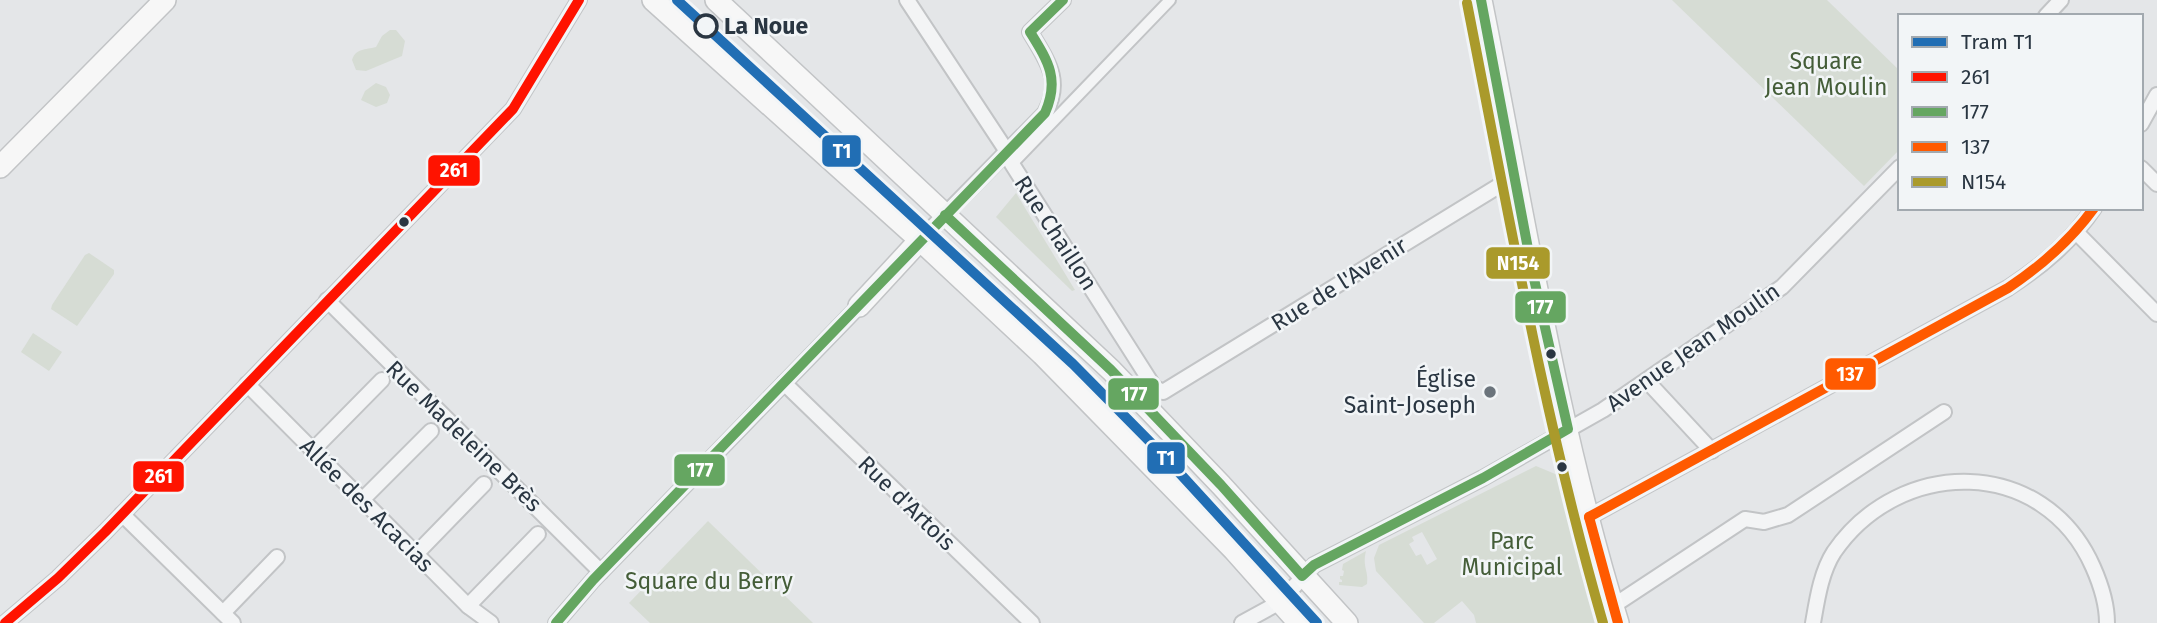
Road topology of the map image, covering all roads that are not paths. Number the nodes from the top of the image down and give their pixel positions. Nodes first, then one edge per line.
1 (165, 0) edge
2 (579, 0) edge
3 (653, 0) edge
4 (716, 0) edge
5 (907, 0) edge
6 (1063, 0) edge
7 (1170, 0) edge
8 (1481, 0) edge
9 (2061, 0) edge
10 (2048, 14) edge
11 (2157, 96) edge
12 (2143, 120) edge
13 (1009, 158) junction
14 (0, 167) edge
15 (1898, 169) edge
16 (2143, 170) edge
17 (1515, 176) junction
18 (2157, 184) edge
19 (2092, 210) edge
20 (946, 215) junction
21 (2076, 232) junction
22 (920, 240) junction
23 (327, 300) junction
24 (859, 306) joint
25 (2157, 314) edge
26 (382, 380) dead end
27 (1647, 381) junction
28 (784, 383) junction
29 (247, 384) junction
30 (1163, 392) joint
31 (1944, 412) dead end
32 (1568, 429) junction
33 (431, 431) dead end
34 (312, 451) junction
35 (1712, 451) junction
36 (484, 484) dead end
37 (362, 500) junction
38 (122, 514) junction
39 (1589, 517) junction
40 (538, 534) dead end
41 (415, 554) junction
42 (277, 556) dead end
43 (601, 572) junction
44 (1302, 576) junction
45 (1280, 602) junction
46 (468, 606) junction
47 (1616, 615) edge
48 (228, 618) edge
49 (5, 623) edge
50 (491, 623) edge
51 (556, 623) edge
52 (1031, 623) edge
53 (1242, 623) edge
54 (1299, 623) edge
55 (1347, 623) edge
56 (1813, 623) edge
57 (2107, 623) edge

1 - 14 main road
2 - 23 street
3 - 22 main road
4 - 20 main road
5 - 13 street, Rue Chaillon
6 - 13 street
7 - 13 street
8 - 17 main road
9 - 10 street
11 - 12 street
13 - 20 street
13 - 30 street, Rue Chaillon
15 - 27 street, Avenue Jean Moulin
16 - 18 street
17 - 30 street, Rue de l'Avenir
17 - 32 main road
19 - 21 street
20 - 22 street
20 - 44 main road
21 - 25 street
21 - 35 street
22 - 24 main road
22 - 45 main road
23 - 29 street
23 - 43 street, Rue Madeleine Brès
24 - 28 street
26 - 34 street
27 - 32 street, Avenue Jean Moulin
27 - 35 street
28 - 43 street
28 - 52 street, Rue d'Artois
29 - 34 street, Allée des Acacias
29 - 38 street
31 - 47 street
32 - 39 main road
32 - 44 street, Avenue Jean Moulin
33 - 37 street
34 - 37 street, Allée des Acacias
35 - 39 street
36 - 41 street
37 - 41 street, Allée des Acacias
38 - 48 street
38 - 49 street
39 - 47 main road
40 - 46 street
41 - 46 street, Allée des Acacias
42 - 48 street
43 - 51 street
44 - 45 street, Avenue Jean Moulin
44 - 55 main road
45 - 53 street
45 - 54 main road
46 - 50 street, Allée des Acacias
56 - 57 street

